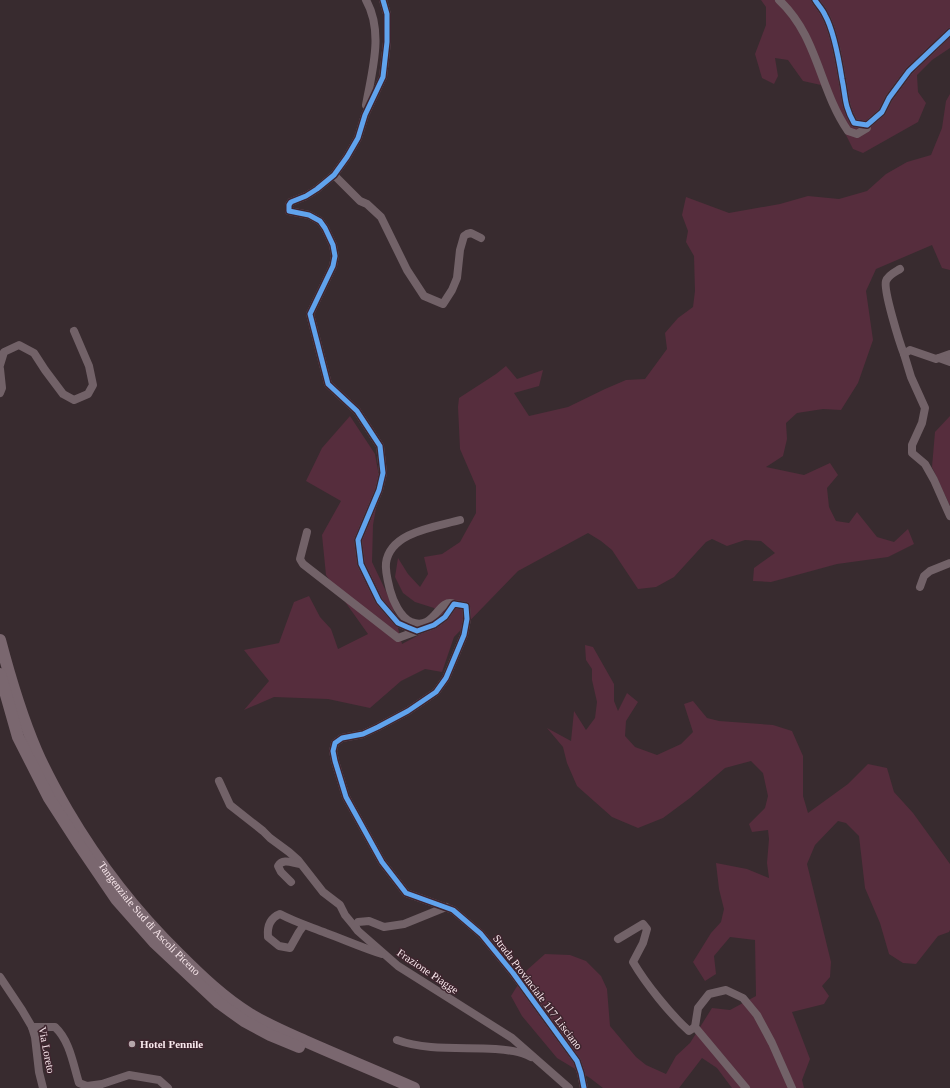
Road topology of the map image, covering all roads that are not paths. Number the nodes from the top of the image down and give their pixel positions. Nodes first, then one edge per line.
1 (366, 0) edge
2 (384, 0) edge
3 (778, 0) edge
4 (815, 0) edge
5 (950, 32) edge
6 (365, 115) junction
7 (867, 125) junction
8 (334, 175) junction
9 (481, 238) dead end
10 (900, 269) dead end
11 (74, 331) dead end
12 (904, 354) junction
13 (950, 354) edge
14 (940, 358) junction
15 (950, 362) edge
16 (0, 365) edge
17 (0, 369) edge
18 (0, 393) edge
19 (950, 516) edge
20 (460, 520) dead end
21 (307, 532) dead end
22 (950, 563) edge
23 (920, 586) dead end
24 (454, 604) junction
25 (418, 631) junction
26 (0, 640) edge
27 (0, 674) edge
28 (219, 781) dead end
29 (300, 864) junction
30 (291, 882) dead end
31 (446, 907) junction
32 (304, 925) junction
33 (355, 927) junction
34 (618, 939) dead end
35 (386, 956) junction
36 (0, 977) edge
37 (32, 1027) junction
38 (695, 1028) junction
39 (397, 1040) dead end
40 (546, 1067) junction
41 (43, 1088) edge
42 (168, 1088) edge
43 (395, 1088) edge
44 (414, 1088) edge
45 (569, 1088) edge
46 (584, 1088) edge
47 (746, 1088) edge
48 (792, 1088) edge

1 - 6 street
2 - 6 street
3 - 7 street
4 - 7 street
5 - 7 street
6 - 8 street
8 - 9 street
8 - 25 street
10 - 12 street
11 - 16 street
12 - 14 street
12 - 19 street
13 - 14 street
14 - 15 street
17 - 18 street
20 - 24 street
21 - 25 street
22 - 23 street
24 - 25 street
24 - 31 street, Strada Provinciale 117 Lisciano
26 - 44 highway, Tangenziale Sud di Ascoli Piceno
27 - 43 highway, Tangenziale Sud di Ascoli Piceno
28 - 29 street, Frazione Piagge
29 - 30 street
29 - 33 street, Frazione Piagge
31 - 33 street
31 - 46 street, Strada Provinciale 117 Lisciano
32 - 32 street
32 - 35 street
33 - 35 street, Frazione Piagge
34 - 38 street
35 - 40 street, Frazione Piagge
36 - 37 street, Via Loreto
37 - 41 street, Via Loreto
37 - 42 street
38 - 47 street
38 - 48 street
39 - 40 street
40 - 45 street, Frazione Piagge

